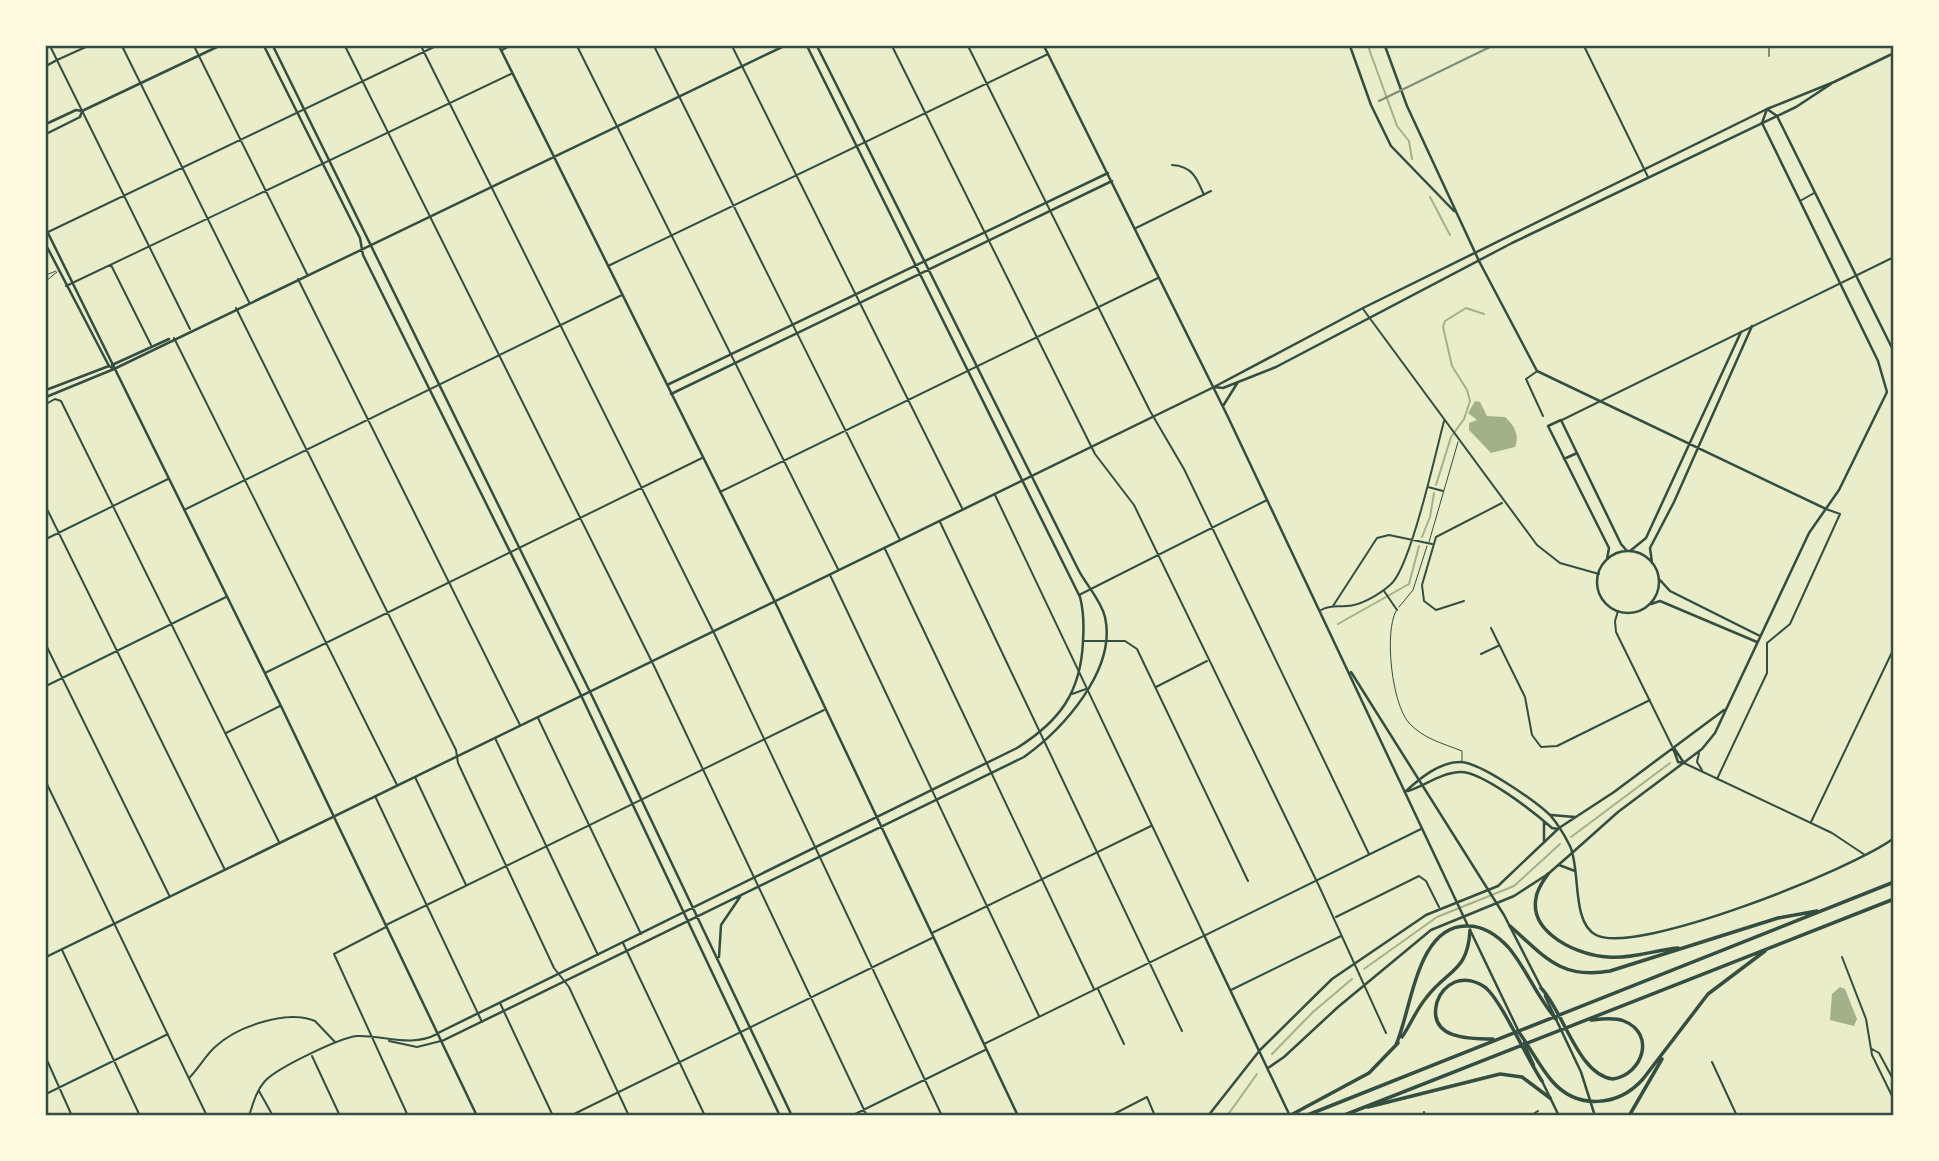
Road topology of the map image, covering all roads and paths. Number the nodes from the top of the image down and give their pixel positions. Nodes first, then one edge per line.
1 (50, 46) edge
2 (88, 46) edge
3 (122, 46) edge
4 (194, 46) edge
5 (219, 46) edge
6 (264, 46) edge
7 (273, 46) edge
8 (345, 46) edge
9 (421, 46) edge
10 (436, 46) edge
11 (499, 46) edge
12 (510, 46) edge
13 (577, 46) edge
14 (654, 46) edge
15 (732, 46) edge
16 (784, 46) edge
17 (807, 46) edge
18 (817, 46) edge
19 (892, 46) edge
20 (968, 46) edge
21 (1044, 46) edge
22 (1350, 46) edge
23 (1385, 46) edge
24 (1584, 46) edge
25 (501, 50) junction
26 (424, 51) junction
27 (1894, 52) edge
28 (1048, 54) junction
29 (199, 55) junction
30 (57, 60) junction
31 (46, 66) edge
32 (742, 66) junction
33 (512, 73) junction
34 (362, 81) junction
35 (1835, 82) junction
36 (141, 83) junction
37 (987, 84) junction
38 (680, 96) junction
39 (450, 103) junction
40 (304, 109) junction
41 (1767, 109) junction
42 (82, 111) junction
43 (297, 112) junction
44 (926, 114) junction
45 (1777, 116) junction
46 (1762, 123) junction
47 (46, 124) edge
48 (617, 126) junction
49 (388, 133) junction
50 (46, 134) edge
51 (241, 139) junction
52 (865, 143) junction
53 (858, 146) junction
54 (554, 157) junction
55 (329, 160) junction
56 (322, 164) junction
57 (1172, 165) dead end
58 (182, 167) junction
59 (1645, 169) junction
60 (1108, 173) junction
61 (796, 176) junction
62 (1649, 178) junction
63 (1112, 181) junction
64 (492, 187) junction
65 (266, 190) junction
66 (1211, 191) dead end
67 (1815, 193) junction
68 (124, 195) junction
69 (1204, 195) junction
70 (1800, 201) junction
71 (1046, 202) junction
72 (734, 206) junction
73 (1050, 211) junction
74 (1455, 212) junction
75 (430, 216) junction
76 (208, 218) junction
77 (1135, 228) junction
78 (46, 231) edge
79 (984, 232) junction
80 (672, 236) junction
81 (989, 241) junction
82 (369, 245) junction
83 (46, 246) edge
84 (149, 246) junction
85 (362, 248) junction
86 (57, 253) junction
87 (1476, 254) junction
88 (1894, 257) edge
89 (924, 261) junction
90 (1479, 261) junction
91 (111, 264) junction
92 (916, 265) junction
93 (608, 266) junction
94 (928, 270) junction
95 (58, 271) junction
96 (920, 273) junction
97 (68, 274) junction
98 (307, 274) junction
99 (46, 275) edge
100 (1856, 276) junction
101 (1159, 277) junction
102 (298, 279) junction
103 (46, 281) edge
104 (73, 283) junction
105 (1840, 283) junction
106 (66, 286) junction
107 (622, 294) junction
108 (856, 294) junction
109 (249, 302) junction
110 (860, 302) junction
111 (83, 304) junction
112 (76, 307) junction
113 (236, 308) junction
114 (1098, 308) junction
115 (1363, 308) junction
116 (1368, 317) junction
117 (93, 323) junction
118 (793, 324) junction
119 (561, 325) junction
120 (1752, 326) junction
121 (86, 327) junction
122 (190, 330) junction
123 (1741, 332) junction
124 (797, 333) junction
125 (174, 338) junction
126 (1036, 338) junction
127 (102, 340) junction
128 (96, 344) junction
129 (152, 346) junction
130 (1894, 352) edge
131 (499, 355) junction
132 (731, 355) junction
133 (1272, 358) junction
134 (735, 363) junction
135 (114, 364) junction
136 (109, 366) junction
137 (977, 367) junction
138 (1276, 367) junction
139 (114, 369) junction
140 (969, 371) junction
141 (1537, 371) junction
142 (1238, 382) junction
143 (1894, 383) edge
144 (1887, 384) junction
145 (667, 385) junction
146 (438, 386) junction
147 (1214, 387) junction
148 (46, 390) edge
149 (429, 390) junction
150 (671, 394) junction
151 (46, 397) edge
152 (909, 400) junction
153 (1600, 401) junction
154 (46, 404) edge
155 (1223, 406) junction
156 (1153, 416) junction
157 (1543, 416) dead end
158 (368, 420) junction
159 (1444, 420) junction
160 (1561, 420) junction
161 (846, 431) junction
162 (1459, 440) junction
163 (1689, 444) junction
164 (1091, 447) junction
165 (1698, 449) junction
166 (307, 450) junction
167 (1577, 453) junction
168 (703, 457) junction
169 (1564, 458) junction
170 (784, 461) junction
171 (1031, 476) junction
172 (169, 479) junction
173 (245, 480) junction
174 (1023, 480) junction
175 (1426, 486) junction
176 (641, 488) junction
177 (1444, 491) junction
178 (720, 492) junction
179 (994, 494) junction
180 (1268, 500) junction
181 (1504, 502) junction
182 (113, 506) junction
183 (46, 507) edge
184 (1826, 509) junction
185 (184, 510) junction
186 (963, 510) junction
187 (580, 518) junction
188 (939, 521) junction
189 (1212, 528) junction
190 (58, 533) junction
191 (46, 539) edge
192 (1411, 539) junction
193 (900, 540) junction
194 (1428, 543) junction
195 (1433, 545) junction
196 (519, 548) junction
197 (885, 548) junction
198 (1629, 551) junction
199 (510, 552) junction
200 (1158, 555) junction
201 (1607, 559) junction
202 (1652, 563) junction
203 (838, 570) junction
204 (830, 574) junction
205 (1599, 574) junction
206 (1659, 576) junction
207 (449, 582) junction
208 (1089, 589) junction
209 (1384, 590) junction
210 (1079, 595) junction
211 (227, 596) junction
212 (774, 601) junction
213 (1464, 601) dead end
214 (1333, 606) junction
215 (1649, 606) junction
216 (1320, 610) junction
217 (1397, 610) junction
218 (1618, 611) junction
219 (388, 613) junction
220 (172, 624) junction
221 (1491, 628) dead end
222 (713, 631) junction
223 (1760, 636) junction
224 (1083, 640) junction
225 (1105, 641) junction
226 (326, 642) junction
227 (1757, 642) junction
228 (46, 645) edge
229 (1499, 645) junction
230 (1894, 648) edge
231 (117, 650) junction
232 (1481, 654) dead end
233 (651, 661) junction
234 (1208, 661) junction
235 (1349, 669) junction
236 (265, 673) junction
237 (1080, 675) junction
238 (62, 678) junction
239 (46, 686) edge
240 (1156, 687) junction
241 (1087, 689) junction
242 (590, 691) junction
243 (1072, 694) junction
244 (581, 695) junction
245 (1650, 700) junction
246 (281, 706) junction
247 (1724, 709) junction
248 (825, 710) junction
249 (537, 717) junction
250 (520, 725) junction
251 (1040, 732) junction
252 (225, 733) junction
253 (494, 737) junction
254 (764, 740) junction
255 (1045, 742) junction
256 (1672, 747) junction
257 (1702, 749) junction
258 (457, 756) junction
259 (1462, 762) junction
260 (1684, 762) junction
261 (987, 763) junction
262 (703, 769) junction
263 (1461, 772) junction
264 (991, 773) junction
265 (1705, 774) junction
266 (414, 776) junction
267 (1419, 779) junction
268 (1717, 779) junction
269 (46, 782) edge
270 (397, 785) junction
271 (1423, 786) junction
272 (932, 790) junction
273 (1405, 792) junction
274 (375, 796) junction
275 (642, 800) junction
276 (936, 800) junction
277 (633, 804) junction
278 (1549, 814) junction
279 (334, 816) junction
280 (876, 817) junction
281 (1575, 817) junction
282 (1544, 821) junction
283 (1811, 823) junction
284 (589, 825) junction
285 (1152, 825) junction
286 (881, 827) junction
287 (1422, 828) junction
288 (1558, 829) junction
289 (1894, 838) edge
290 (1544, 841) junction
291 (280, 843) junction
292 (546, 846) junction
293 (815, 847) junction
294 (1096, 852) junction
295 (1572, 853) junction
296 (1369, 854) junction
297 (1866, 856) junction
298 (820, 857) junction
299 (1559, 865) junction
300 (506, 866) junction
301 (225, 870) junction
302 (1576, 872) junction
303 (1548, 874) junction
304 (754, 877) junction
305 (1041, 879) junction
306 (1248, 881) dead end
307 (1315, 881) junction
308 (1894, 882) edge
309 (466, 885) junction
310 (758, 887) junction
311 (745, 893) junction
312 (170, 896) junction
313 (1894, 899) edge
314 (426, 905) junction
315 (987, 906) junction
316 (693, 908) junction
317 (1439, 908) junction
318 (1826, 909) junction
319 (684, 912) junction
320 (698, 916) junction
321 (1334, 918) junction
322 (688, 921) junction
323 (116, 923) junction
324 (387, 925) junction
325 (1510, 926) junction
326 (1470, 930) joint
327 (931, 933) junction
328 (641, 934) junction
329 (1204, 935) junction
330 (1342, 935) junction
331 (1472, 937) junction
332 (933, 938) junction
333 (623, 942) junction
334 (1687, 947) junction
335 (1770, 947) junction
336 (61, 949) junction
337 (627, 950) junction
338 (598, 955) junction
339 (46, 957) edge
340 (1842, 957) dead end
341 (1149, 962) junction
342 (1354, 962) junction
343 (720, 964) junction
344 (872, 966) junction
345 (559, 974) junction
346 (564, 981) junction
347 (1363, 986) junction
348 (1096, 988) junction
349 (1541, 988) joint
350 (1231, 990) junction
351 (811, 996) junction
352 (1547, 1001) junction
353 (500, 1003) junction
354 (504, 1011) junction
355 (478, 1013) junction
356 (1039, 1016) junction
357 (1556, 1019) joint
358 (1585, 1020) junction
359 (481, 1022) junction
360 (750, 1028) junction
361 (1182, 1031) dead end
362 (1518, 1031) junction
363 (740, 1032) junction
364 (169, 1033) junction
365 (438, 1033) junction
366 (1385, 1033) dead end
367 (371, 1037) junction
368 (1676, 1037) junction
369 (1495, 1039) junction
370 (385, 1040) junction
371 (442, 1041) junction
372 (335, 1043) junction
373 (984, 1044) junction
374 (1124, 1044) dead end
375 (1396, 1045) junction
376 (1872, 1049) junction
377 (986, 1050) junction
378 (1260, 1050) junction
379 (312, 1055) junction
380 (1528, 1057) junction
381 (46, 1058) edge
382 (114, 1060) junction
383 (680, 1062) junction
384 (1712, 1062) dead end
385 (1267, 1066) junction
386 (1889, 1073) junction
387 (1882, 1077) junction
388 (189, 1078) junction
389 (925, 1079) junction
390 (1542, 1081) joint
391 (1894, 1081) edge
392 (59, 1087) junction
393 (259, 1090) junction
394 (618, 1092) junction
395 (46, 1094) edge
396 (1550, 1098) junction
397 (1894, 1100) edge
398 (864, 1110) junction
399 (1356, 1110) junction
400 (1538, 1111) dead end
401 (72, 1115) edge
402 (140, 1115) edge
403 (207, 1115) edge
404 (249, 1115) edge
405 (273, 1115) edge
406 (340, 1115) edge
407 (408, 1115) edge
408 (477, 1115) edge
409 (553, 1115) edge
410 (570, 1115) edge
411 (629, 1115) edge
412 (705, 1115) edge
413 (780, 1115) edge
414 (792, 1115) edge
415 (851, 1115) edge
416 (867, 1115) edge
417 (942, 1115) edge
418 (1017, 1115) edge
419 (1110, 1115) edge
420 (1156, 1115) edge
421 (1208, 1115) edge
422 (1290, 1115) edge
423 (1305, 1115) edge
424 (1342, 1115) edge
425 (1530, 1115) edge
426 (1559, 1115) edge
427 (1595, 1115) edge
428 (1629, 1115) edge
429 (1737, 1115) edge

1 - 30 street
2 - 30 street
3 - 36 street
4 - 29 street
5 - 29 street
6 - 43 street
7 - 40 street
8 - 34 street
9 - 26 street
10 - 26 street
11 - 25 street
12 - 25 street
13 - 48 street
14 - 38 street
15 - 32 street
16 - 32 street
17 - 53 street
18 - 52 street
19 - 44 street
20 - 37 street
21 - 28 street
22 - 74 street
23 - 74 street
24 - 59 street
25 - 33 street
26 - 34 street
26 - 39 street
27 - 35 street
28 - 37 street
28 - 60 street
29 - 36 street
29 - 51 street
30 - 31 street
30 - 42 street
32 - 38 street
32 - 61 street
33 - 39 street
33 - 54 street
34 - 40 street
34 - 49 street
35 - 41 street
35 - 45 street
36 - 42 street
36 - 58 street
37 - 44 street
37 - 71 street
38 - 48 street
38 - 72 street
39 - 49 street
39 - 64 street
40 - 43 street
40 - 55 street
41 - 45 street
41 - 46 street
41 - 59 street
42 - 47 street
42 - 50 street
42 - 68 street
43 - 51 street
43 - 56 street
44 - 52 street
44 - 79 street
45 - 46 street
45 - 67 street
46 - 62 street
46 - 70 street
48 - 54 street
48 - 80 street
49 - 55 street
49 - 75 street
51 - 58 street
51 - 65 street
52 - 53 street
52 - 89 street
53 - 61 street
53 - 92 street
54 - 64 street
54 - 93 street
55 - 56 street
55 - 82 street
56 - 65 street
56 - 85 street
57 - 69 street
58 - 68 street
58 - 76 street
59 - 62 street
59 - 87 street
60 - 63 street
60 - 71 street
61 - 72 street
61 - 108 street
62 - 90 street
63 - 73 street
63 - 77 street
64 - 75 street
64 - 119 street
65 - 76 street
65 - 98 street
66 - 69 street
67 - 70 street
67 - 100 street
68 - 78 street
68 - 84 street
69 - 77 street
70 - 105 street
71 - 73 street
71 - 79 street
72 - 80 street
72 - 118 street
73 - 81 street
73 - 114 street
74 - 87 street
75 - 82 street
75 - 131 street
76 - 84 street
76 - 109 street
77 - 101 street
78 - 86 street
79 - 81 street
79 - 89 street
80 - 93 street
80 - 132 street
81 - 94 street
81 - 126 street
82 - 85 street
82 - 146 street
83 - 95 street
84 - 91 street
84 - 122 street
85 - 98 street
85 - 149 street
86 - 95 street
86 - 97 street
87 - 90 street
87 - 115 street
88 - 100 street
89 - 92 street
89 - 94 street
90 - 116 street
90 - 141 street
91 - 104 street
91 - 129 street
92 - 96 street
92 - 108 street
93 - 107 street
94 - 96 street
94 - 137 street
95 - 97 street
95 - 99 lane
95 - 103 lane
95 - 106 street
96 - 110 street
96 - 140 street
97 - 104 street
98 - 102 street
100 - 105 street
100 - 130 street
101 - 114 street
101 - 147 street
102 - 109 street
102 - 158 street
104 - 106 street
104 - 111 street
105 - 120 street
105 - 144 street
106 - 112 street
107 - 119 street
107 - 145 street
108 - 110 street
108 - 118 street
109 - 113 street
110 - 124 street
110 - 152 street
111 - 112 street
111 - 117 street
112 - 121 street
113 - 122 street
113 - 166 street
114 - 126 street
114 - 156 street
115 - 116 street
115 - 133 street
116 - 138 street
116 - 159 street
117 - 121 street
117 - 127 street
118 - 124 street
118 - 132 street
119 - 131 street
119 - 176 street
120 - 123 street
120 - 165 street
121 - 128 street
122 - 125 street
123 - 153 street
123 - 163 street
124 - 134 street
124 - 161 street
125 - 129 street
125 - 139 street
125 - 173 street
126 - 137 street
126 - 164 street
127 - 128 street
127 - 135 street
128 - 136 street
129 - 135 street
131 - 146 street
131 - 187 street
132 - 134 street
132 - 145 street
133 - 138 street
133 - 147 street
134 - 150 street
134 - 170 street
135 - 136 street
135 - 139 street
136 - 139 street
136 - 148 street
137 - 140 street
137 - 171 street
138 - 142 street
139 - 151 street
139 - 172 street
140 - 152 street
140 - 174 street
141 - 153 street
141 - 157 street
142 - 147 street
142 - 155 street
143 - 144 street
144 - 184 street
145 - 150 street
146 - 149 street
146 - 196 street
147 - 155 street
147 - 156 street
149 - 158 street
149 - 199 street
150 - 168 street
152 - 161 street
152 - 186 street
153 - 160 street
153 - 163 street
154 - 182 street
155 - 180 street
156 - 164 street
156 - 189 street
158 - 166 street
158 - 207 street
159 - 162 street
159 - 175 street
160 - 167 street
160 - 169 street
161 - 170 street
161 - 193 street
162 - 177 lane
162 - 181 street
163 - 165 street
163 - 198 street
164 - 171 street
164 - 200 street
165 - 184 street
165 - 202 street
166 - 173 street
166 - 219 street
167 - 169 street
167 - 198 street
168 - 176 street
168 - 178 street
169 - 201 street
170 - 178 street
170 - 203 street
171 - 174 street
171 - 208 street
172 - 182 street
172 - 185 street
173 - 185 street
173 - 226 street
174 - 179 street
174 - 210 street
175 - 177 street
175 - 192 street
176 - 187 street
176 - 222 street
177 - 194 lane
178 - 212 street
179 - 186 street
179 - 237 street
180 - 189 street
180 - 216 street
181 - 195 street
181 - 205 street
182 - 190 street
182 - 220 street
183 - 190 street
184 - 223 street
184 - 268 street
185 - 211 street
186 - 188 street
187 - 196 street
187 - 233 street
188 - 193 street
188 - 251 street
189 - 200 street
189 - 296 street
190 - 191 street
190 - 231 street
192 - 194 street
192 - 209 street
192 - 214 street
193 - 197 street
194 - 195 street
194 - 217 lane
195 - 213 street
196 - 199 street
196 - 242 street
197 - 203 street
197 - 261 street
198 - 201 street
198 - 202 street
199 - 207 street
199 - 244 street
200 - 208 street
200 - 234 street
201 - 205 street
202 - 206 street
203 - 204 street
204 - 212 street
204 - 272 street
205 - 218 street
206 - 215 street
206 - 223 street
207 - 219 street
207 - 250 street
208 - 210 street
208 - 225 street
209 - 214 street
209 - 217 street
210 - 224 street
211 - 220 street
211 - 236 street
212 - 222 street
212 - 248 street
214 - 216 street
215 - 218 street
215 - 227 street
216 - 235 street
217 - 259 lane
218 - 245 street
219 - 226 street
219 - 258 street
220 - 231 street
220 - 252 street
221 - 229 street
222 - 233 street
222 - 254 street
223 - 227 street
224 - 225 street
224 - 237 street
225 - 240 street
225 - 241 street
226 - 236 street
226 - 270 street
227 - 247 street
228 - 238 street
229 - 232 street
229 - 245 street
230 - 283 street
231 - 238 street
231 - 301 street
233 - 242 street
233 - 262 street
234 - 240 street
234 - 307 street
235 - 267 street
235 - 273 street
236 - 246 street
237 - 241 street
237 - 243 street
238 - 239 street
238 - 312 street
240 - 306 street
241 - 243 street
241 - 255 street
241 - 285 street
242 - 244 street
242 - 275 street
243 - 251 street
244 - 249 street
244 - 277 street
245 - 256 street
246 - 252 street
246 - 279 street
247 - 256 street
247 - 257 street
248 - 254 street
248 - 280 street
249 - 250 street
249 - 284 street
250 - 253 street
251 - 255 street
251 - 261 street
252 - 291 street
253 - 258 street
253 - 292 street
254 - 262 street
254 - 293 street
255 - 264 street
255 - 294 street
256 - 260 street
256 - 281 street
257 - 260 street
257 - 265 street
258 - 266 street
258 - 300 street
259 - 263 lane
259 - 267 street
259 - 278 street
260 - 265 street
260 - 295 street
261 - 264 street
261 - 272 street
262 - 275 street
262 - 304 street
263 - 271 street
263 - 282 street
264 - 276 street
264 - 305 street
265 - 268 street
266 - 270 street
266 - 309 street
267 - 271 street
267 - 273 street
268 - 283 street
269 - 323 street
270 - 274 street
271 - 273 street
271 - 325 street
272 - 276 street
272 - 280 street
273 - 287 street
274 - 279 street
274 - 314 street
275 - 277 street
275 - 316 street
276 - 286 street
276 - 315 street
277 - 284 street
277 - 319 street
278 - 281 street
278 - 288 street
279 - 291 street
279 - 324 street
280 - 286 street
280 - 293 street
281 - 288 street
282 - 288 street
282 - 290 street
283 - 297 street
284 - 292 street
284 - 328 street
285 - 294 street
285 - 329 street
286 - 298 street
286 - 327 street
287 - 296 street
287 - 326 street
288 - 290 street
288 - 295 street
289 - 297 street
290 - 317 street
291 - 301 street
292 - 300 street
292 - 338 street
293 - 298 street
293 - 304 street
294 - 305 street
294 - 341 street
295 - 299 street
295 - 302 street
296 - 307 street
297 - 302 street
298 - 310 street
298 - 344 street
299 - 302 street
299 - 303 street
300 - 309 street
300 - 345 street
301 - 312 street
303 - 334 highway
303 - 347 street
304 - 310 street
304 - 316 street
305 - 315 street
305 - 348 street
307 - 321 street
307 - 329 street
308 - 318 highway
309 - 314 street
310 - 311 street
310 - 351 street
311 - 320 street
311 - 343 street
312 - 323 street
313 - 335 highway
314 - 324 street
314 - 355 street
315 - 327 street
315 - 356 street
316 - 319 street
316 - 320 street
317 - 321 street
317 - 342 street
318 - 334 highway
318 - 369 highway
319 - 322 street
319 - 328 street
320 - 322 street
320 - 343 street
321 - 330 street
322 - 337 street
322 - 363 street
323 - 336 street
323 - 364 street
324 - 365 street
324 - 367 street
325 - 334 highway
325 - 349 street
326 - 331 highway
327 - 332 street
328 - 333 street
329 - 341 street
329 - 350 street
330 - 342 street
330 - 350 street
331 - 362 street
331 - 375 highway
332 - 344 street
332 - 373 street
333 - 337 street
333 - 338 street
335 - 358 highway
335 - 368 highway
336 - 339 street
336 - 382 street
337 - 346 street
337 - 383 street
338 - 345 street
340 - 376 street
341 - 348 street
341 - 361 street
342 - 347 street
342 - 378 street
343 - 360 street
344 - 351 street
344 - 389 street
345 - 346 street
345 - 353 street
346 - 354 street
346 - 394 street
347 - 366 street
347 - 385 street
348 - 356 street
348 - 374 street
349 - 352 highway
350 - 378 street
351 - 360 street
351 - 398 street
352 - 357 highway
352 - 358 highway
352 - 375 highway
353 - 354 street
353 - 355 street
354 - 359 street
354 - 409 street
355 - 359 street
355 - 365 street
356 - 373 street
357 - 427 street
358 - 399 highway
359 - 371 street
360 - 363 street
360 - 414 street
362 - 368 highway
362 - 380 street
363 - 383 street
363 - 413 street
364 - 382 street
364 - 388 street
365 - 370 street
365 - 371 street
367 - 370 street
367 - 372 street
367 - 407 street
368 - 428 highway
369 - 380 highway
369 - 423 highway
370 - 371 street
371 - 408 street
372 - 379 street
372 - 388 street
373 - 377 street
375 - 422 highway
376 - 386 street
376 - 387 street
377 - 389 street
377 - 418 street
378 - 385 street
378 - 421 street
379 - 393 street
379 - 406 street
380 - 390 highway
381 - 392 street
382 - 392 street
382 - 402 street
383 - 394 street
383 - 412 street
384 - 429 street
385 - 422 street
386 - 387 street
386 - 391 street
387 - 397 street
388 - 403 street
389 - 398 street
389 - 417 street
390 - 396 street
392 - 395 street
392 - 401 street
393 - 404 street
393 - 405 street
394 - 410 street
394 - 411 street
396 - 399 highway
396 - 426 street
398 - 415 street
398 - 416 street
399 - 424 highway
400 - 425 street
419 - 420 street

